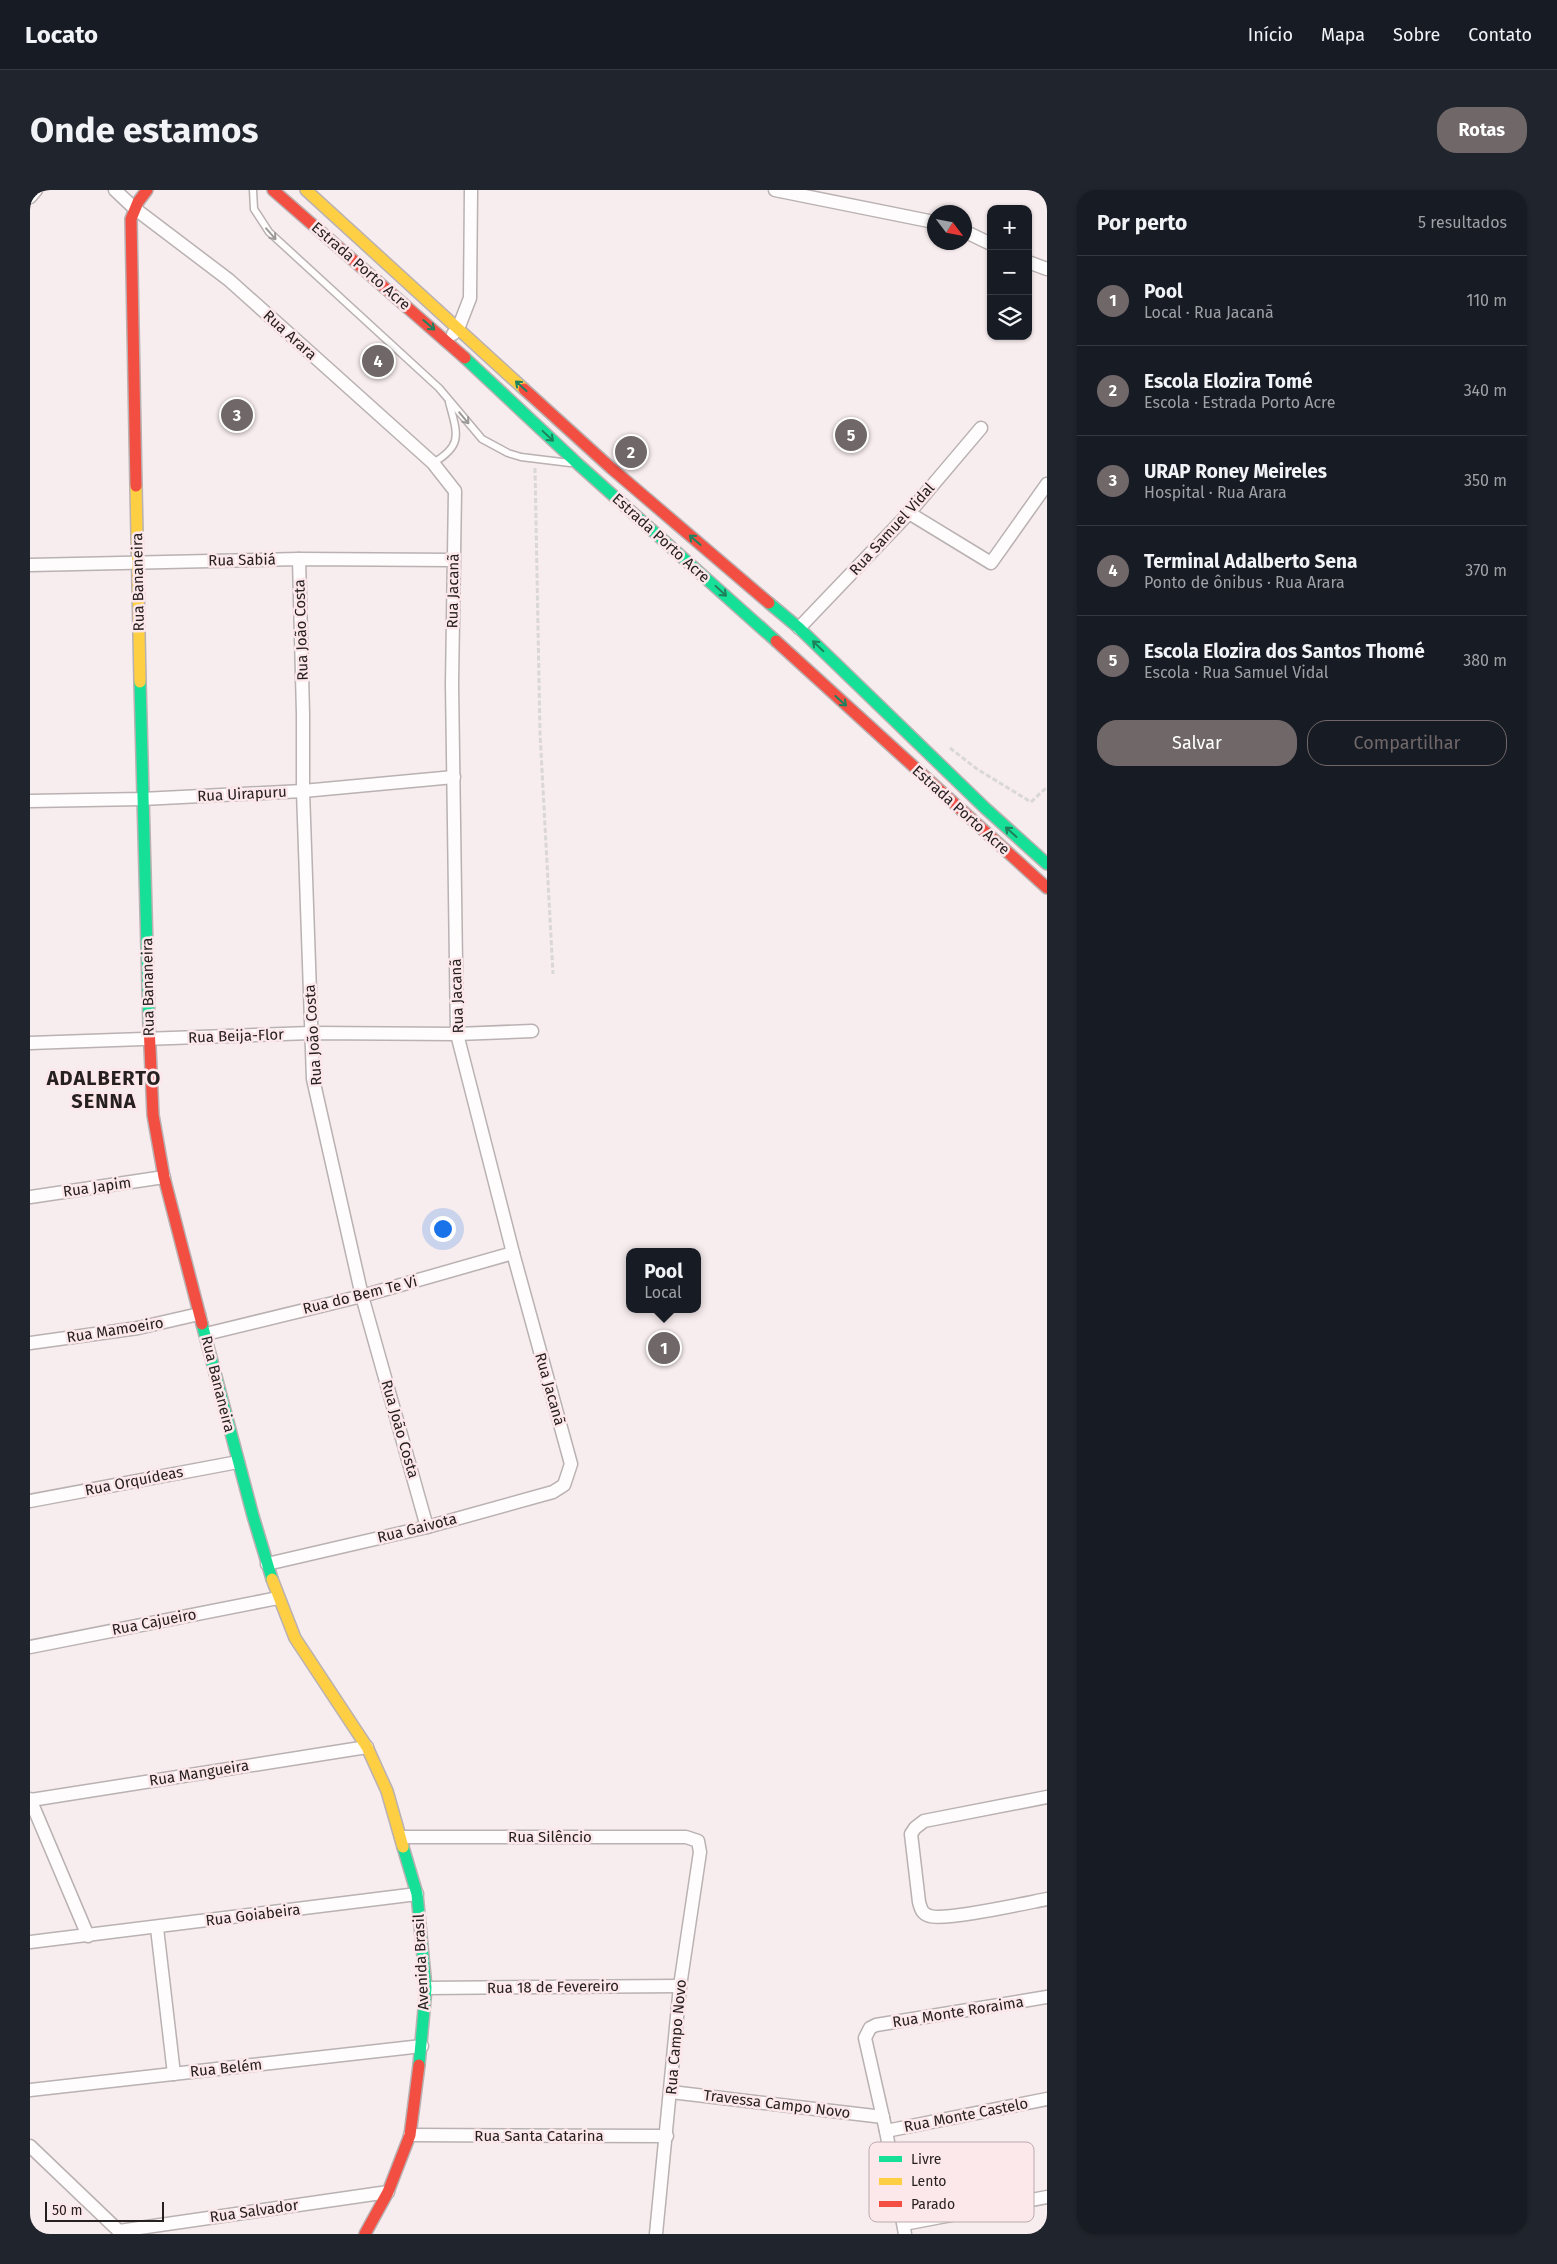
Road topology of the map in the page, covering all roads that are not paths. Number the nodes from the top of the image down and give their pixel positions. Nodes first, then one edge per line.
1 (36, 190) edge
2 (115, 190) edge
3 (147, 190) edge
4 (253, 190) edge
5 (273, 190) edge
6 (306, 190) edge
7 (471, 190) edge
8 (775, 190) edge
9 (30, 197) edge
10 (134, 208) junction
11 (927, 221) edge
12 (972, 235) edge
13 (987, 242) edge
14 (1032, 263) edge
15 (1047, 269) edge
16 (458, 329) junction
17 (447, 341) junction
18 (448, 398) junction
19 (981, 428) dead end
20 (433, 463) junction
21 (578, 464) junction
22 (1047, 484) edge
23 (455, 490) joint
24 (909, 513) junction
25 (299, 559) junction
26 (453, 560) junction
27 (137, 563) junction
28 (30, 565) edge
29 (799, 628) junction
30 (454, 777) junction
31 (303, 791) junction
32 (142, 799) junction
33 (30, 801) edge
34 (1047, 864) edge
35 (1047, 888) edge
36 (532, 1031) dead end
37 (311, 1033) junction
38 (457, 1034) junction
39 (149, 1039) junction
40 (30, 1044) edge
41 (164, 1177) junction
42 (30, 1197) edge
43 (513, 1253) junction
44 (362, 1296) junction
45 (199, 1314) junction
46 (206, 1334) junction
47 (30, 1343) edge
48 (238, 1462) junction
49 (564, 1485) joint
50 (30, 1501) edge
51 (427, 1527) junction
52 (267, 1564) junction
53 (278, 1598) junction
54 (30, 1647) edge
55 (367, 1747) junction
56 (1047, 1797) edge
57 (30, 1799) edge
58 (401, 1837) junction
59 (698, 1841) joint
60 (418, 1894) junction
61 (1047, 1899) edge
62 (156, 1928) junction
63 (88, 1936) junction
64 (30, 1942) edge
65 (680, 1986) junction
66 (426, 1988) junction
67 (1047, 1997) edge
68 (422, 2046) junction
69 (174, 2074) junction
70 (30, 2090) edge
71 (671, 2092) junction
72 (1047, 2099) edge
73 (882, 2117) junction
74 (886, 2131) junction
75 (410, 2135) junction
76 (667, 2136) junction
77 (888, 2142) edge
78 (30, 2146) edge
79 (388, 2192) junction
80 (1047, 2197) edge
81 (1034, 2200) edge
82 (935, 2222) edge
83 (904, 2229) edge
84 (120, 2232) edge
85 (365, 2234) edge
86 (656, 2234) edge

1 - 9 street
2 - 10 street, Rua Arara
3 - 10 street, Rua Bananeira
4 -> 18 lane
5 -> 17 street, Estrada Porto Acre
6 - 16 street, Estrada Porto Acre
7 - 16 street
8 - 11 street
10 - 20 street, Rua Arara
10 - 27 street, Rua Bananeira
12 - 13 street
14 - 15 street
16 - 17 street
29 -> 16 street, Estrada Porto Acre
17 -> 21 street, Estrada Porto Acre
18 - 20 lane
18 -> 21 lane
19 - 24 street, Rua Samuel Vidal
20 - 23 street, Rua Arara
21 -> 35 street, Estrada Porto Acre
22 - 24 street
23 - 26 street, Rua Jacanã
24 - 29 street, Rua Samuel Vidal
25 - 26 street, Rua Sabiá
25 - 27 street, Rua Sabiá
25 - 31 street, Rua João Costa
26 - 30 street, Rua Jacanã
27 - 28 street, Rua Sabiá
27 - 32 street, Rua Bananeira
34 -> 29 street, Estrada Porto Acre
30 - 31 street, Rua Uirapuru
30 - 38 street, Rua Jacanã
31 - 32 street, Rua Uirapuru
31 - 37 street, Rua João Costa
32 - 33 street, Rua Uirapuru
32 - 39 street, Rua Bananeira
36 - 38 street, Rua Beija-Flor
37 - 38 street, Rua Beija-Flor
37 - 39 street, Rua Beija-Flor
37 - 44 street, Rua João Costa
38 - 43 street, Rua Jacanã
39 - 40 street, Rua Beija-Flor
39 - 41 street, Rua Bananeira
41 - 42 street, Rua Japim
41 - 45 street, Rua Bananeira
43 - 44 street, Rua do Bem Te Vi
43 - 49 street, Rua Jacanã
44 - 46 street, Rua do Bem Te Vi
44 - 51 street, Rua João Costa
45 - 46 street, Rua Bananeira
45 - 47 street, Rua Mamoeiro
46 - 48 street, Rua Bananeira
48 - 50 street, Rua Orquídeas
48 - 52 street, Rua Bananeira
49 - 51 street, Rua Gaivota
51 - 52 street, Rua Gaivota
52 - 53 street, Rua Bananeira
53 - 54 street, Rua Cajueiro
53 - 55 street, Rua Bananeira
55 - 57 street, Rua Mangueira
55 - 58 street, Avenida Brasil
56 - 61 street
57 - 63 street
58 - 59 street, Rua Silêncio
58 - 60 street, Avenida Brasil
59 - 65 street, Rua Campo Novo
60 - 62 street, Rua Goiabeira
60 - 66 street, Avenida Brasil
62 - 63 street, Rua Goiabeira
62 - 69 street
63 - 64 street, Rua Goiabeira
65 - 66 street, Rua 18 de Fevereiro
65 - 71 street, Rua Campo Novo
66 - 68 street, Avenida Brasil
67 - 73 street, Rua Monte Roraima
68 - 69 street, Rua Belém
68 - 75 street, Avenida Brasil
69 - 70 street, Rua Belém
71 - 73 street, Travessa Campo Novo
71 - 76 street, Rua Campo Novo
72 - 74 street, Rua Monte Castelo
73 - 74 street
74 - 77 street
75 - 76 street, Rua Santa Catarina
75 - 79 street, Avenida Brasil
76 - 86 street, Rua Campo Novo
78 - 84 street
79 - 84 street, Rua Salvador
79 - 85 street, Avenida Brasil
80 - 81 street
82 - 83 street

